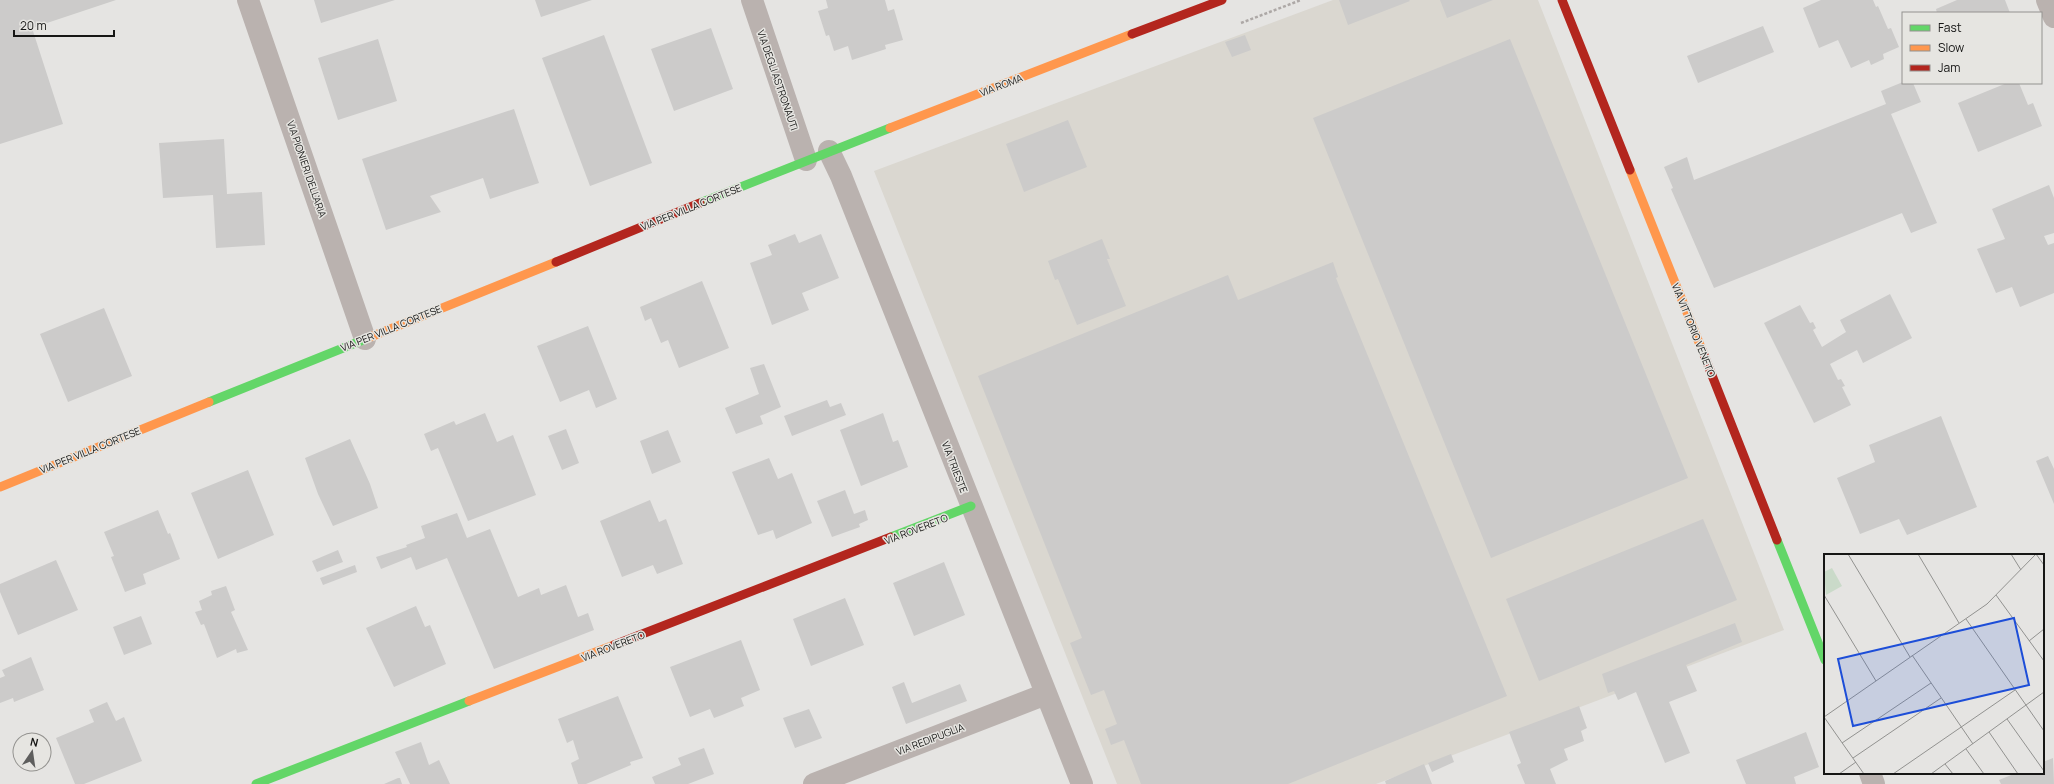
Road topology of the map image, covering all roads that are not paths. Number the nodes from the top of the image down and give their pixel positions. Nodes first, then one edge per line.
1 (248, 0) edge
2 (752, 0) edge
3 (1222, 0) edge
4 (1562, 0) edge
5 (2047, 0) edge
6 (2054, 17) edge
7 (829, 151) junction
8 (806, 160) junction
9 (781, 170) joint
10 (365, 339) junction
11 (0, 486) edge
12 (971, 506) junction
13 (1824, 657) edge
14 (1046, 694) junction
15 (1870, 774) edge
16 (256, 784) edge
17 (814, 784) edge
18 (1082, 784) edge
19 (1874, 784) edge

1 - 10 street, VIA PIONIERI DELL'ARIA
2 - 8 street, VIA DEGLI ASTRONAUTI
3 - 7 street, VIA ROMA
4 - 13 street, VIA VITTORIO VENETO
5 - 6 street
7 - 8 street, VIA ROMA
7 - 12 street, VIA TRIESTE
8 - 9 street, VIA ROMA
9 - 10 street, VIA PER VILLA CORTESE
10 - 11 street, VIA PER VILLA CORTESE
12 - 14 street, VIA TRIESTE
12 - 16 street, VIA ROVERETO
14 - 17 street, VIA REDIPUGLIA
14 - 18 street, VIA TRIESTE
15 - 19 street

